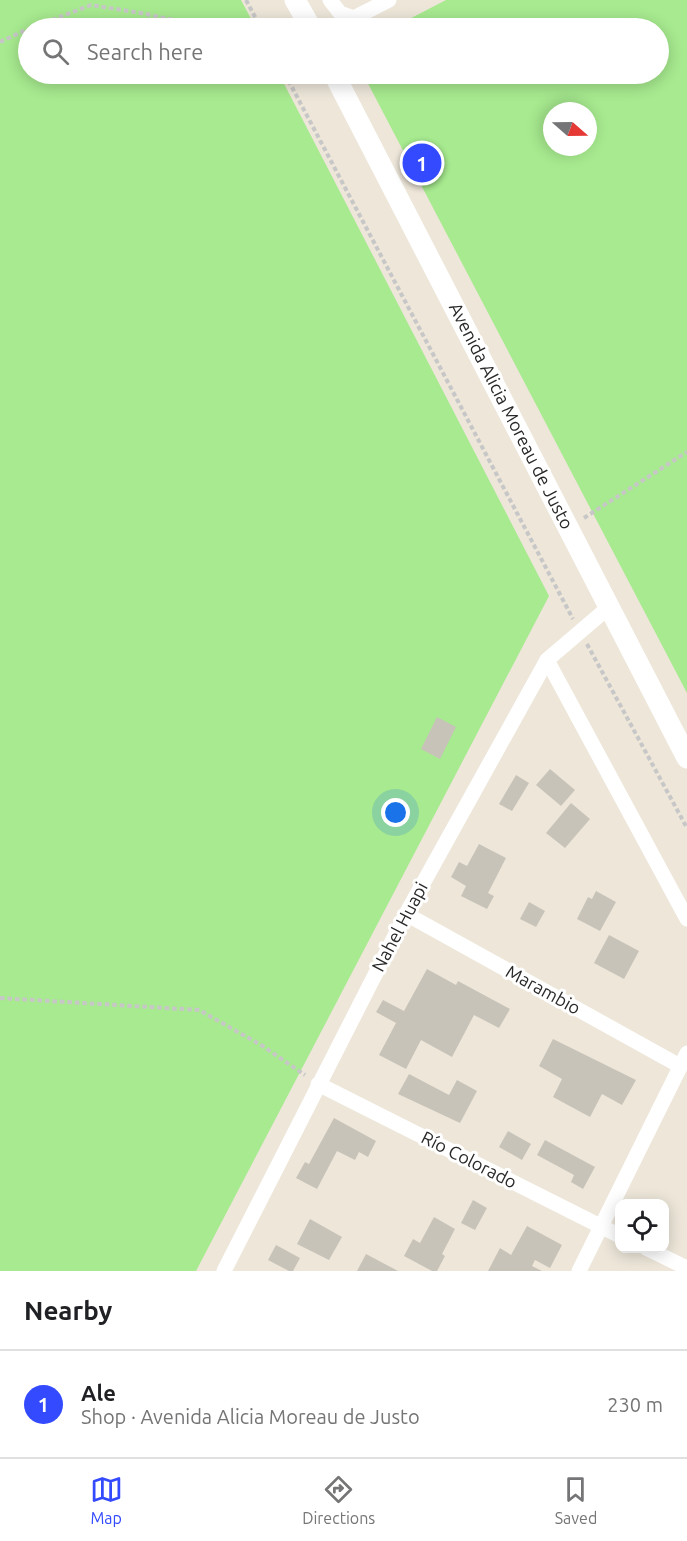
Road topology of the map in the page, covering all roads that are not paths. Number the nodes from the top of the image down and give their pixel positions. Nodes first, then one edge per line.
1 (295, 0) edge
2 (330, 0) edge
3 (389, 0) edge
4 (305, 18) edge
5 (354, 18) joint
6 (339, 84) edge
7 (609, 607) junction
8 (547, 660) junction
9 (687, 758) edge
10 (406, 914) junction
11 (687, 919) edge
12 (683, 1060) edge
13 (318, 1084) junction
14 (601, 1227) junction
15 (615, 1234) edge
16 (656, 1253) edge
17 (687, 1269) edge
18 (224, 1271) edge
19 (579, 1271) edge

1 - 4 main road
2 - 5 street
3 - 5 street
6 - 7 main road, Avenida Alicia Moreau de Justo
7 - 8 street, Nahel Huapi
7 - 9 main road, Avenida Alicia Moreau de Justo
8 - 10 street, Nahel Huapi
8 - 11 street
10 - 12 street, Marambio
10 - 13 street, Nahel Huapi
12 - 14 street
13 - 14 street, Río Colorado
13 - 18 street, Nahel Huapi
14 - 15 street, Río Colorado
14 - 19 street
16 - 17 street

